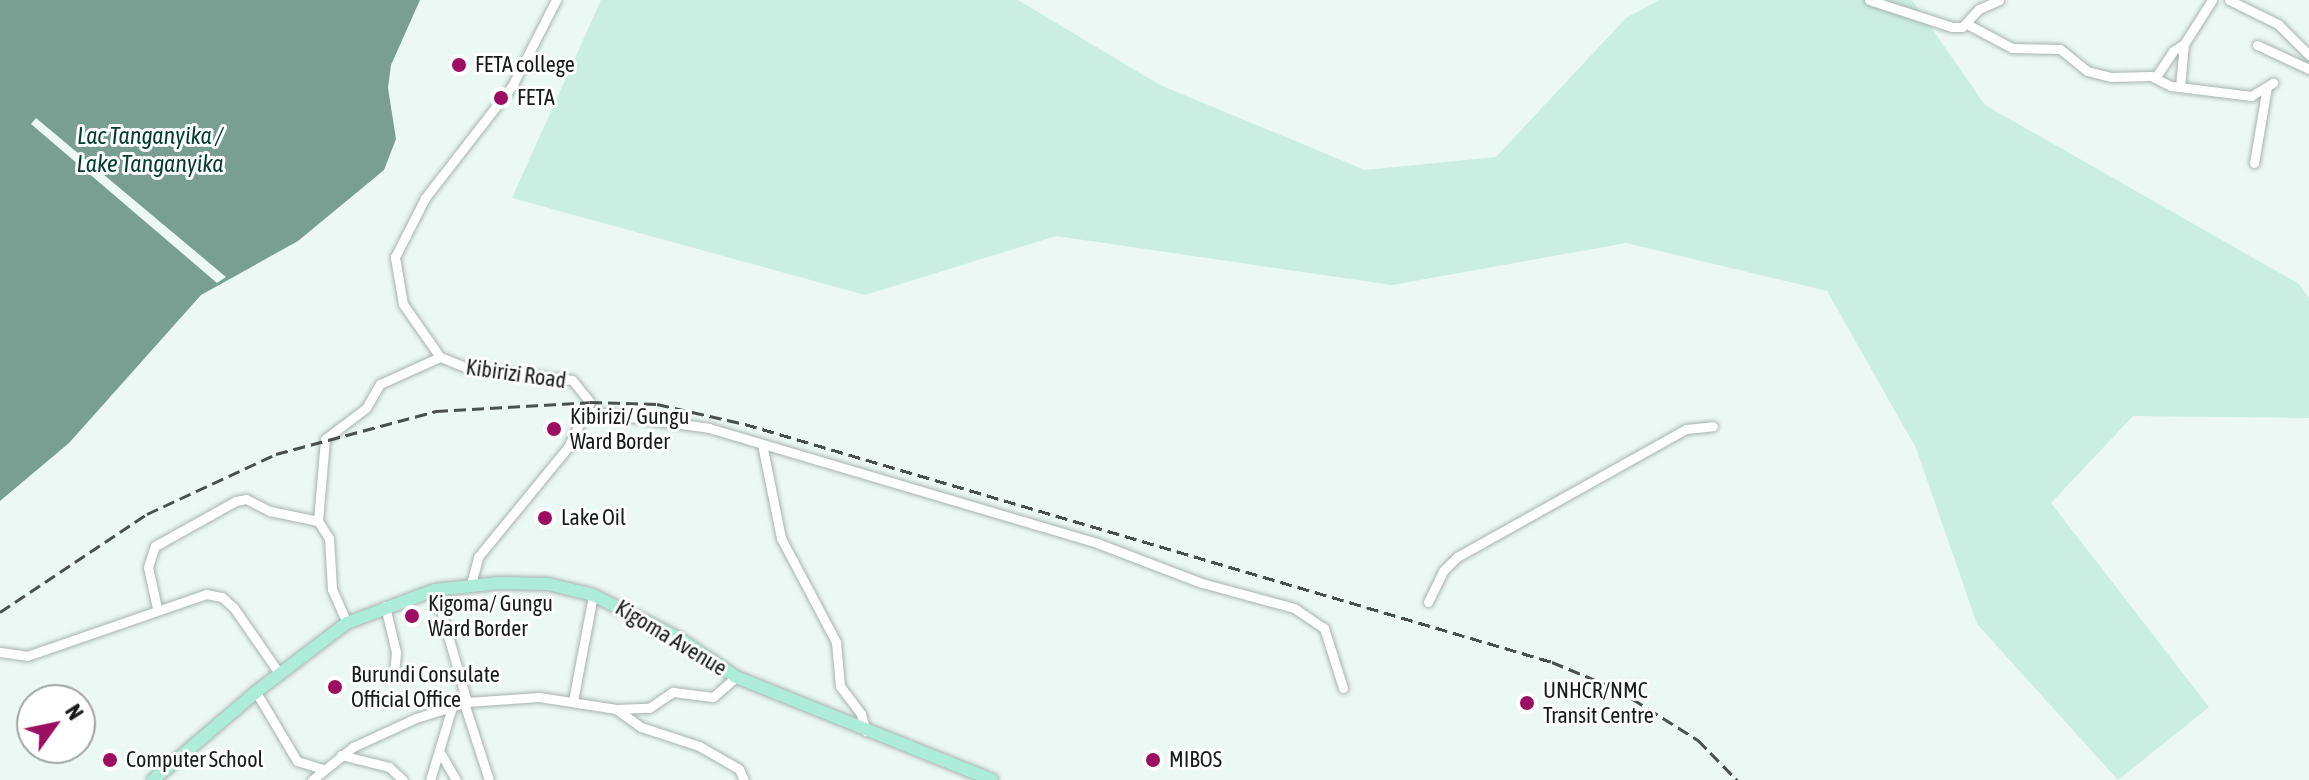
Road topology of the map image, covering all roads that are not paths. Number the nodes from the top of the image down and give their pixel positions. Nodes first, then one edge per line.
1 (556, 0) edge
2 (1869, 0) edge
3 (1999, 0) edge
4 (2212, 0) edge
5 (2229, 0) edge
6 (1967, 24) junction
7 (2184, 44) junction
8 (2257, 45) dead end
9 (2309, 55) edge
10 (2309, 69) edge
11 (2155, 78) junction
12 (2180, 87) junction
13 (2251, 96) junction
14 (2263, 107) junction
15 (2254, 163) dead end
16 (440, 357) junction
17 (587, 411) junction
18 (1713, 426) dead end
19 (762, 444) junction
20 (318, 521) junction
21 (471, 584) junction
22 (435, 590) junction
23 (593, 595) junction
24 (1428, 602) dead end
25 (385, 606) junction
26 (157, 608) junction
27 (347, 623) junction
28 (0, 652) edge
29 (279, 673) junction
30 (394, 677) dead end
31 (736, 677) junction
32 (1343, 688) dead end
33 (256, 692) junction
34 (573, 701) junction
35 (465, 703) junction
36 (452, 707) junction
37 (616, 709) junction
38 (866, 732) junction
39 (441, 754) junction
40 (341, 755) junction
41 (324, 769) junction
42 (153, 780) edge
43 (312, 780) edge
44 (403, 780) edge
45 (430, 780) edge
46 (456, 780) edge
47 (489, 780) edge
48 (744, 780) edge
49 (992, 780) edge

1 - 16 street, Kibirizi Road
2 - 6 street
3 - 6 street
4 - 7 street
5 - 9 street
6 - 11 street
7 - 11 street
7 - 12 street
8 - 10 street
11 - 12 street
12 - 13 street
13 - 14 street
13 - 14 street
14 - 15 street
16 - 17 street, Kibirizi Road
16 - 20 street
17 - 19 street
17 - 21 street, Kibirizi Road
18 - 24 street
19 - 32 street
19 - 38 street
20 - 26 street
20 - 27 street
21 - 22 main road, Kigoma Avenue
21 - 23 main road, Kigoma Avenue
22 - 25 main road, Kigoma Avenue
22 - 35 street
23 - 31 main road, Kigoma Avenue
23 - 34 street
25 - 27 main road, Kigoma Avenue
25 - 30 street
26 - 28 street
26 - 29 street
27 - 29 main road, Kigoma Avenue
29 - 33 main road, Kigoma Avenue
31 - 37 street
31 - 38 main road, Kigoma Avenue
33 - 41 street
33 - 42 main road, Kigoma Avenue
34 - 35 street
34 - 37 street
35 - 36 street
35 - 47 street
36 - 39 street
36 - 40 street
37 - 48 street
38 - 49 main road, Kigoma Avenue
39 - 45 street
39 - 46 street
40 - 41 street
40 - 44 street
41 - 43 street

